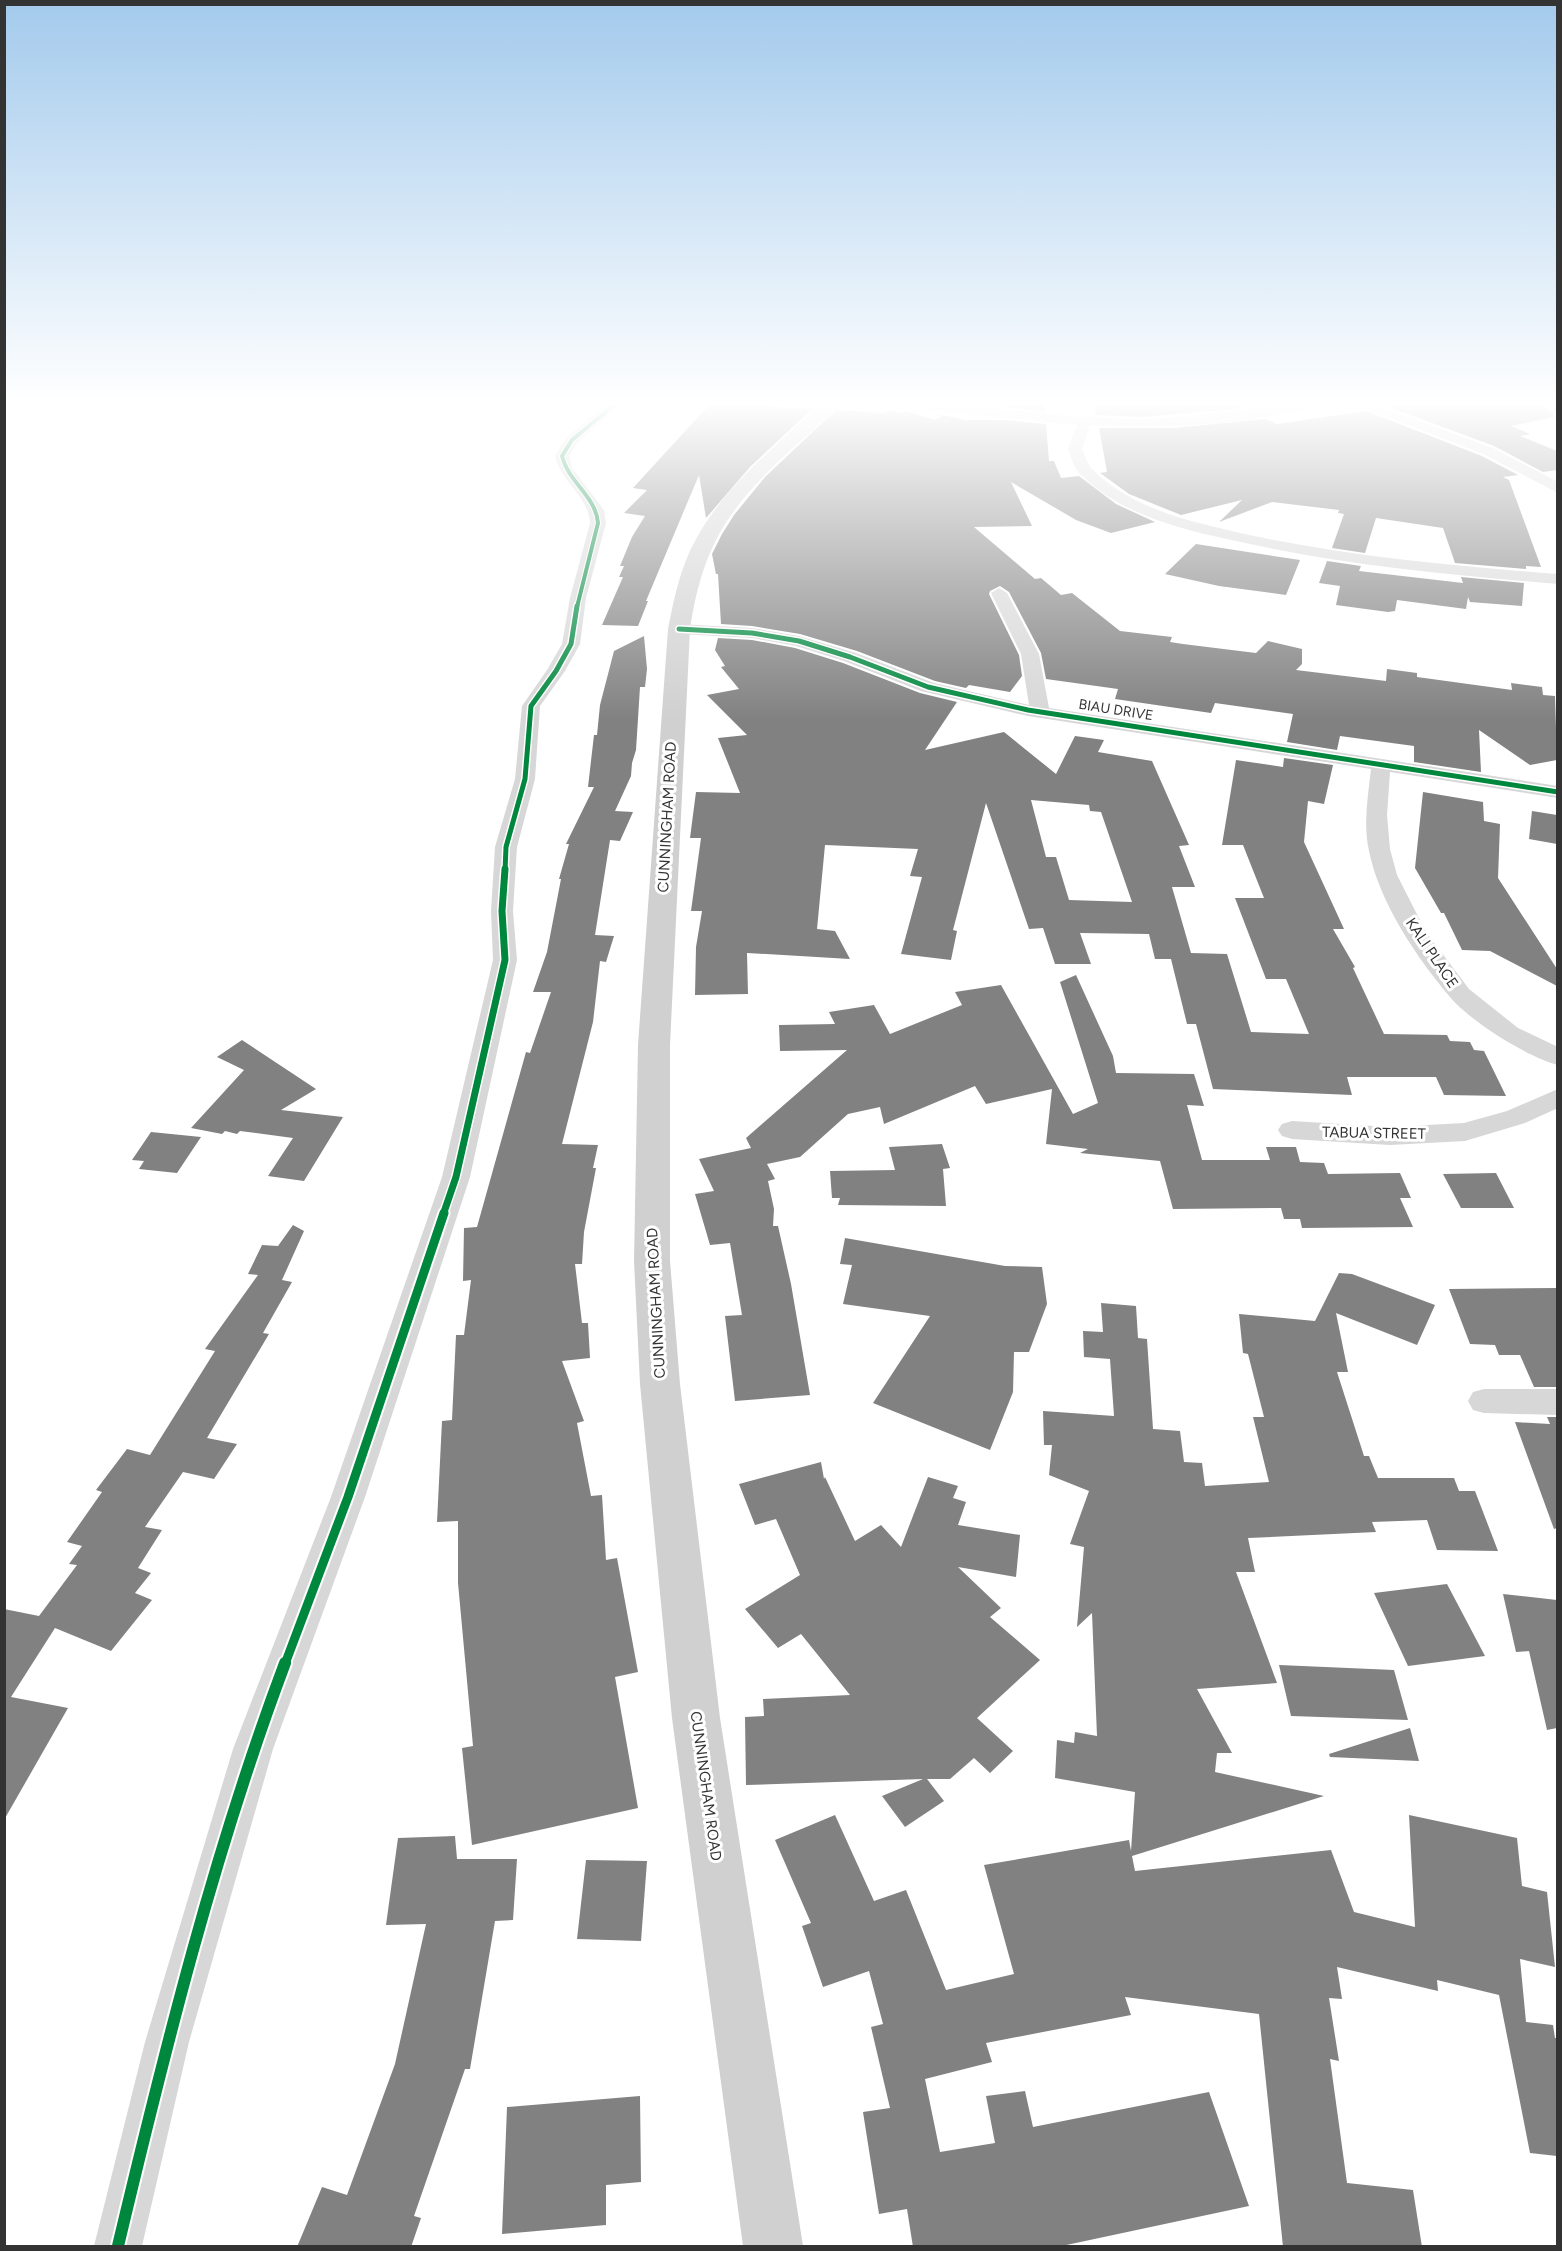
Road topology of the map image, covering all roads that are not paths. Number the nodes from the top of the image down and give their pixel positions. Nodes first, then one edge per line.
1 (597, 510) edge
2 (725, 510) edge
3 (1146, 510) edge
4 (1557, 579) edge
5 (999, 593) dead end
6 (679, 628) junction
7 (1040, 712) junction
8 (1381, 765) junction
9 (1557, 792) edge
10 (1557, 1057) edge
11 (1557, 1097) edge
12 (1292, 1130) dead end
13 (1484, 1401) dead end
14 (1557, 1402) edge
15 (118, 2247) edge
16 (773, 2247) edge

1 - 15 street
2 - 6 main road, CUNNINGHAM ROAD
3 - 4 street
5 - 7 street
6 - 7 street, BIAU DRIVE
6 - 16 main road, CUNNINGHAM ROAD
7 - 8 street, BIAU DRIVE
8 - 9 street, BIAU DRIVE
8 - 10 street, KALI PLACE
11 - 12 street, TABUA STREET
13 - 14 street

